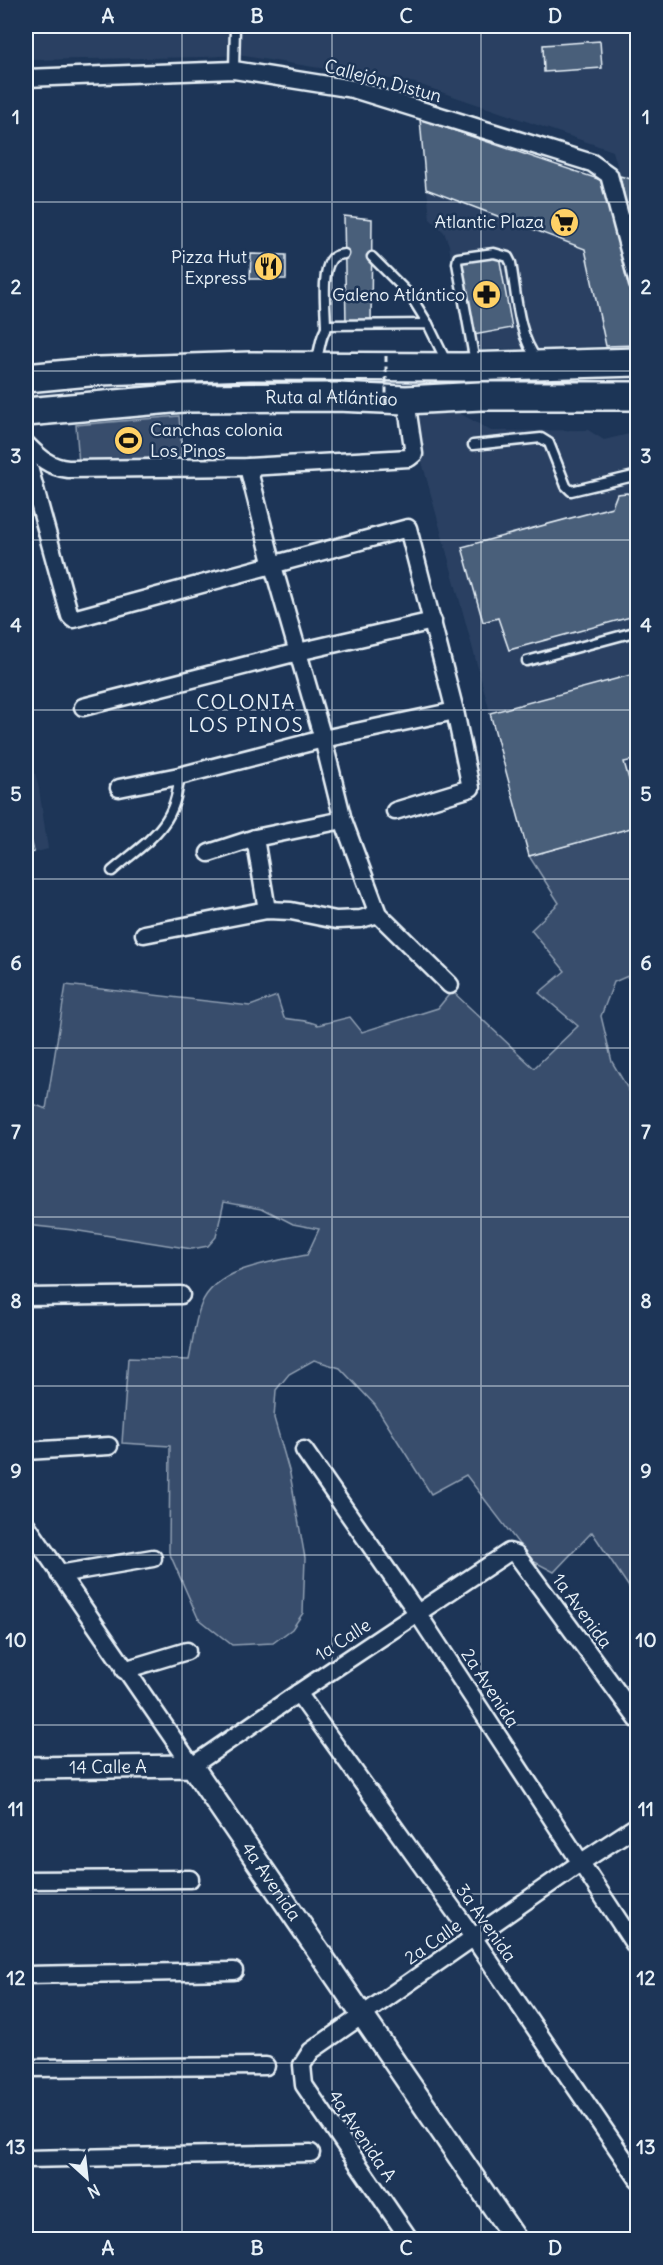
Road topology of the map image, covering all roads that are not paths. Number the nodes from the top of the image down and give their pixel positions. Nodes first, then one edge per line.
1 (235, 26) edge
2 (234, 70) junction
3 (26, 78) edge
4 (344, 254) dead end
5 (372, 257) dead end
6 (638, 284) edge
7 (428, 324) junction
8 (326, 327) junction
9 (638, 362) edge
10 (314, 365) junction
11 (550, 365) junction
12 (456, 367) junction
13 (26, 378) edge
14 (636, 399) edge
15 (396, 404) junction
16 (26, 412) edge
17 (26, 444) edge
18 (473, 445) dead end
19 (26, 456) edge
20 (248, 467) junction
21 (638, 475) edge
22 (273, 566) junction
23 (433, 621) junction
24 (638, 631) edge
25 (298, 652) junction
26 (527, 661) dead end
27 (83, 707) dead end
28 (454, 711) junction
29 (323, 739) junction
30 (179, 776) junction
31 (119, 788) dead end
32 (395, 811) dead end
33 (343, 820) junction
34 (255, 838) junction
35 (209, 853) dead end
36 (112, 871) dead end
37 (267, 910) junction
38 (378, 914) junction
39 (144, 934) dead end
40 (450, 985) dead end
41 (181, 1295) dead end
42 (26, 1296) edge
43 (109, 1446) dead end
44 (304, 1450) dead end
45 (26, 1451) edge
46 (26, 1524) edge
47 (516, 1554) joint
48 (153, 1558) dead end
49 (59, 1574) junction
50 (418, 1614) junction
51 (187, 1651) dead end
52 (124, 1670) junction
53 (298, 1692) junction
54 (638, 1720) edge
55 (192, 1766) junction
56 (26, 1768) edge
57 (638, 1825) edge
58 (580, 1863) junction
59 (190, 1879) dead end
60 (26, 1880) edge
61 (473, 1937) junction
62 (638, 1950) edge
63 (234, 1971) dead end
64 (26, 1975) edge
65 (363, 2014) junction
66 (311, 2051) joint
67 (266, 2066) dead end
68 (26, 2068) edge
69 (310, 2153) dead end
70 (26, 2159) edge
71 (638, 2179) edge
72 (410, 2240) edge
73 (516, 2240) edge

1 - 2 lane
2 - 3 street, Callejón Distun
2 - 6 street, Callejón Distun
4 - 8 lane
5 - 7 lane
7 - 8 lane
7 - 12 lane
8 - 10 lane
9 - 11 highway, Ruta al Atlántico
10 - 12 highway, Ruta al Atlántico
10 - 13 highway, Ruta al Atlántico
11 - 12 highway, Ruta al Atlántico
11 - 12 lane
14 - 15 highway, Ruta al Atlántico
15 - 16 highway, Ruta al Atlántico
15 - 20 street
17 - 20 street
18 - 21 lane
19 - 22 street
20 - 22 street
22 - 23 street
22 - 25 street
23 - 25 street
23 - 28 street
24 - 26 lane
25 - 27 street
25 - 29 street
28 - 29 street
28 - 32 street
29 - 30 street
29 - 33 street
30 - 31 street
30 - 36 lane
33 - 34 street
33 - 38 street
34 - 35 street
34 - 37 street
37 - 38 street
37 - 39 street
38 - 40 street
41 - 42 street
43 - 45 street
44 - 50 street, 2a Avenida
46 - 49 street, 4a Avenida
47 - 50 street, 1a Calle
47 - 54 street, 1a Avenida
48 - 49 street
49 - 52 street, 4a Avenida
50 - 53 street, 1a Calle
50 - 58 street, 2a Avenida
51 - 52 street
52 - 55 street, 4a Avenida
53 - 55 street, 1a Calle
53 - 61 street, 3a Avenida
55 - 56 street, 14 Calle A
55 - 65 street, 4a Avenida
57 - 58 street, 2a Calle
58 - 61 street, 2a Calle
58 - 62 street, 2a Avenida
59 - 60 street
61 - 65 street, 2a Calle
61 - 71 street, 3a Avenida
63 - 64 street
65 - 66 street, 2a Calle
65 - 73 street, 4a Avenida
66 - 72 street, 4a Avenida A
67 - 68 street
69 - 70 street

